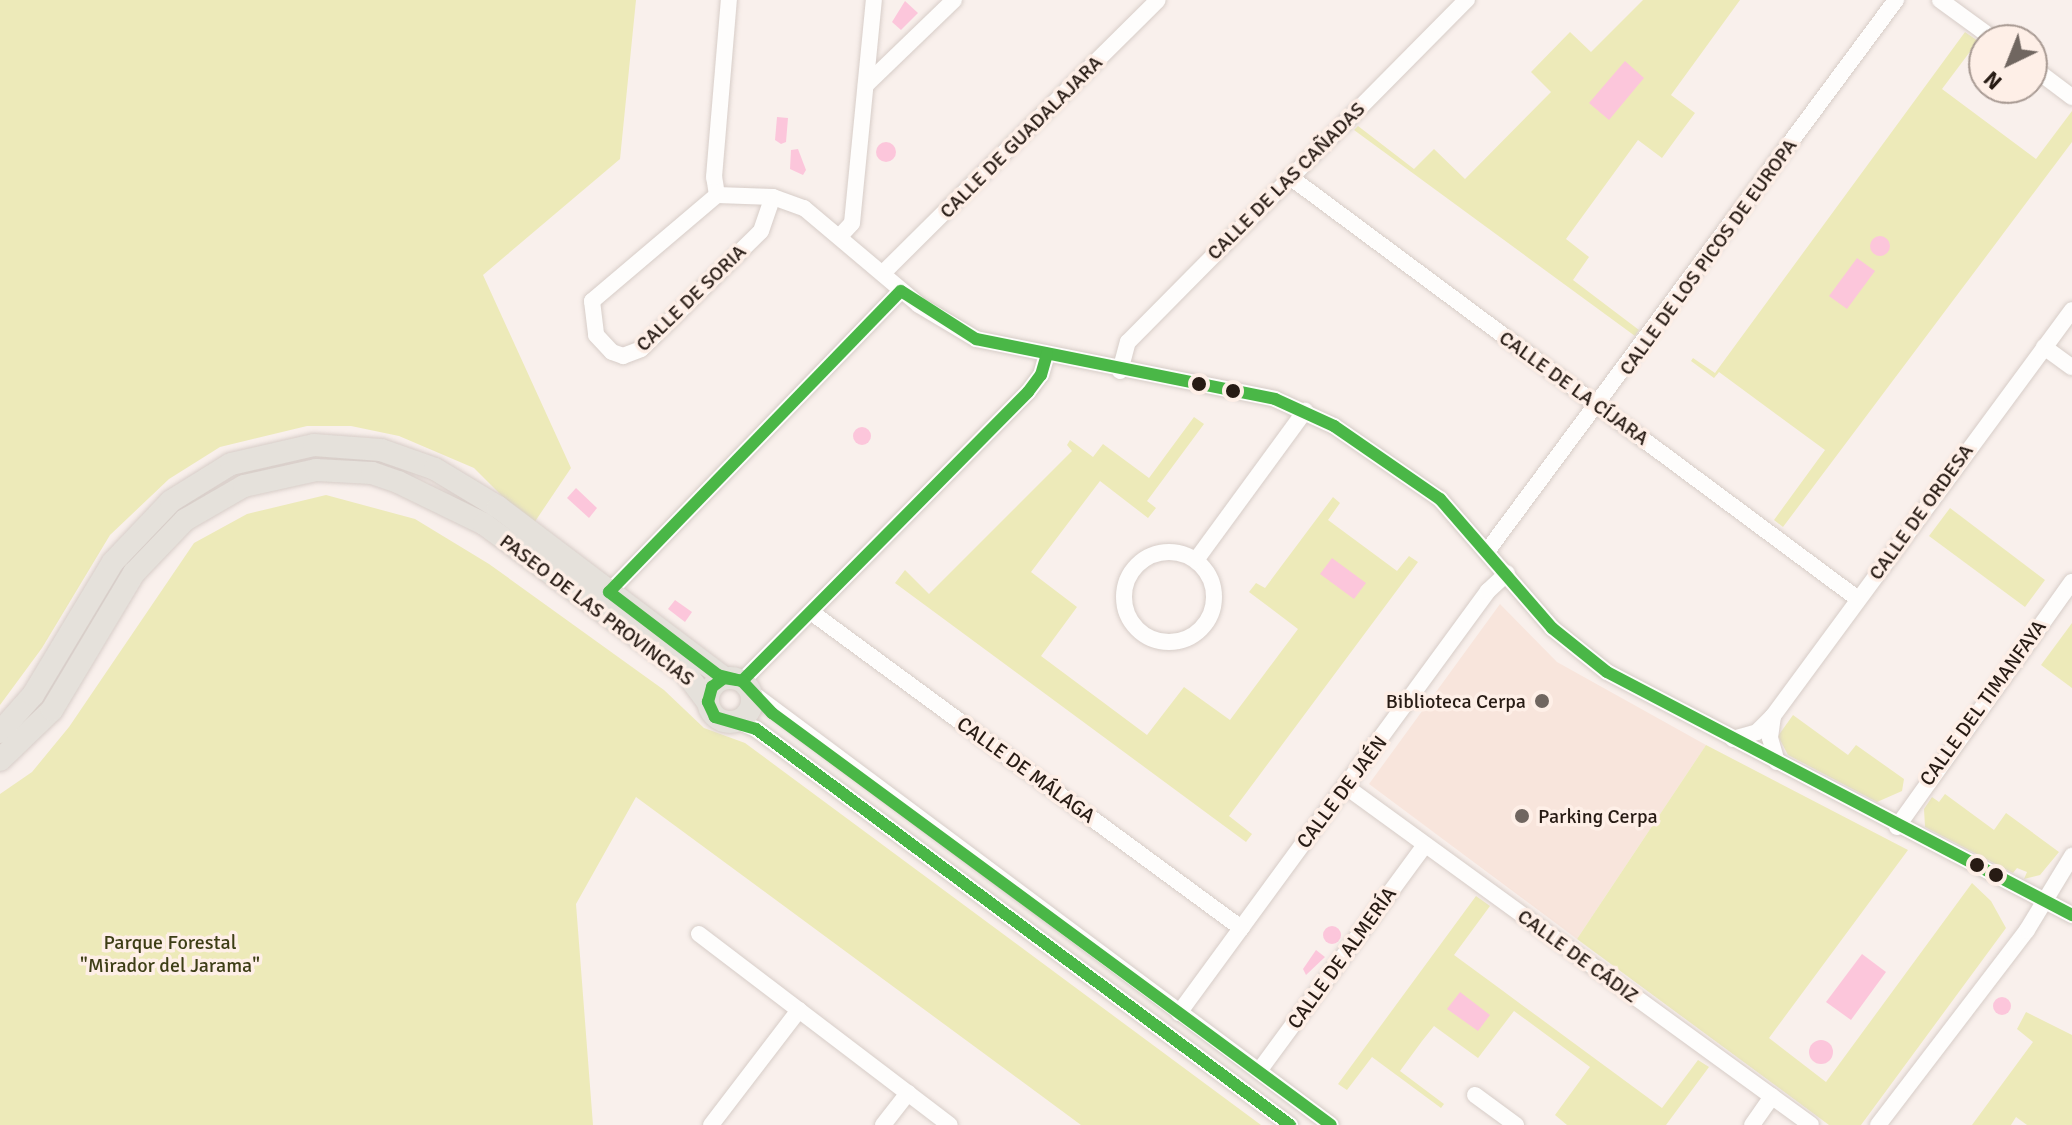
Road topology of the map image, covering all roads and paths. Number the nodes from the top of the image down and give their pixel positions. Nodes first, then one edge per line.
1 (729, 0) edge
2 (874, 0) edge
3 (954, 0) edge
4 (1158, 0) edge
5 (1467, 0) edge
6 (1896, 0) edge
7 (1940, 0) edge
8 (1973, 24) edge
9 (2048, 79) edge
10 (866, 85) junction
11 (2072, 97) edge
12 (1290, 177) junction
13 (717, 195) junction
14 (773, 197) junction
15 (841, 235) junction
16 (883, 273) junction
17 (901, 291) junction
18 (2072, 310) edge
19 (2044, 347) junction
20 (1047, 354) junction
21 (2072, 367) edge
22 (1120, 371) junction
23 (1599, 406) junction
24 (1305, 411) junction
25 (1488, 550) junction
26 (1196, 560) junction
27 (1507, 573) junction
28 (2072, 582) edge
29 (609, 592) junction
30 (1858, 599) junction
31 (811, 612) junction
32 (739, 684) junction
33 (708, 702) junction
34 (1773, 716) junction
35 (737, 721) junction
36 (0, 732) edge
37 (1733, 739) junction
38 (0, 760) edge
39 (1777, 762) junction
40 (1345, 786) junction
41 (1897, 827) junction
42 (1425, 845) junction
43 (2072, 856) edge
44 (2044, 901) junction
45 (2072, 915) edge
46 (1241, 928) junction
47 (699, 934) dead end
48 (799, 1010) junction
49 (1179, 1013) junction
50 (1259, 1071) junction
51 (908, 1093) junction
52 (1475, 1095) dead end
53 (1772, 1096) junction
54 (1494, 1118) edge
55 (711, 1125) edge
56 (883, 1125) edge
57 (950, 1125) edge
58 (1290, 1125) edge
59 (1331, 1125) edge
60 (1516, 1125) edge
61 (1752, 1125) edge
62 (1811, 1125) edge
63 (1878, 1125) edge

1 - 13 street
2 - 10 street
3 - 10 street
4 - 16 street, CALLE DE GUADALAJARA
5 - 12 street, CALLE DE LAS CAÑADAS
6 - 23 street, CALLE DE LOS PICOS DE EUROPA
7 - 8 street
9 - 11 street
10 - 15 street
12 - 22 street, CALLE DE LAS CAÑADAS
12 - 23 street, CALLE DE LA CÍJARA
13 - 14 street
13 - 14 street, CALLE DE SORIA
14 - 15 street
15 - 16 street
16 - 17 street
17 - 20 street
17 - 29 street
18 - 19 street, CALLE DE ORDESA
19 - 21 street
19 - 30 street, CALLE DE ORDESA
20 - 22 street
20 - 31 street
22 - 24 street
23 - 25 street, CALLE DE LOS PICOS DE EUROPA
23 - 30 street, CALLE DE LA CÍJARA
24 - 25 street
24 - 26 street
25 - 27 street
26 - 26 street
27 - 37 street
27 - 40 street, CALLE DE JAÉN
28 - 41 street, CALLE DEL TIMANFAYA
29 - 32 main road, PASEO DE LAS PROVINCIAS
29 - 36 main road, PASEO DE LAS PROVINCIAS
30 - 34 street, CALLE DE ORDESA
31 - 32 street
31 - 46 street, CALLE DE MÁLAGA
32 - 33 main road
32 - 35 main road
32 - 49 street, PASEO DE LAS PROVINCIAS
33 - 35 main road
33 - 38 main road, PASEO DE LAS PROVINCIAS
34 - 37 street, CALLE DE ORDESA
34 - 39 street
35 - 58 street
37 - 39 street
39 - 41 street
40 - 42 street, CALLE DE CÁDIZ
40 - 46 street, CALLE DE JAÉN
41 - 44 street
42 - 50 street, CALLE DE ALMERÍA
42 - 53 street, CALLE DE CÁDIZ
43 - 44 street
44 - 45 street
44 - 63 street
46 - 49 street, CALLE DE JAÉN
47 - 48 street
48 - 51 street
48 - 55 street
49 - 50 street, PASEO DE LAS PROVINCIAS
50 - 59 street, PASEO DE LAS PROVINCIAS
51 - 56 street
51 - 57 street
52 - 54 street
53 - 61 street
53 - 62 street, CALLE DE CÁDIZ
54 - 60 street

